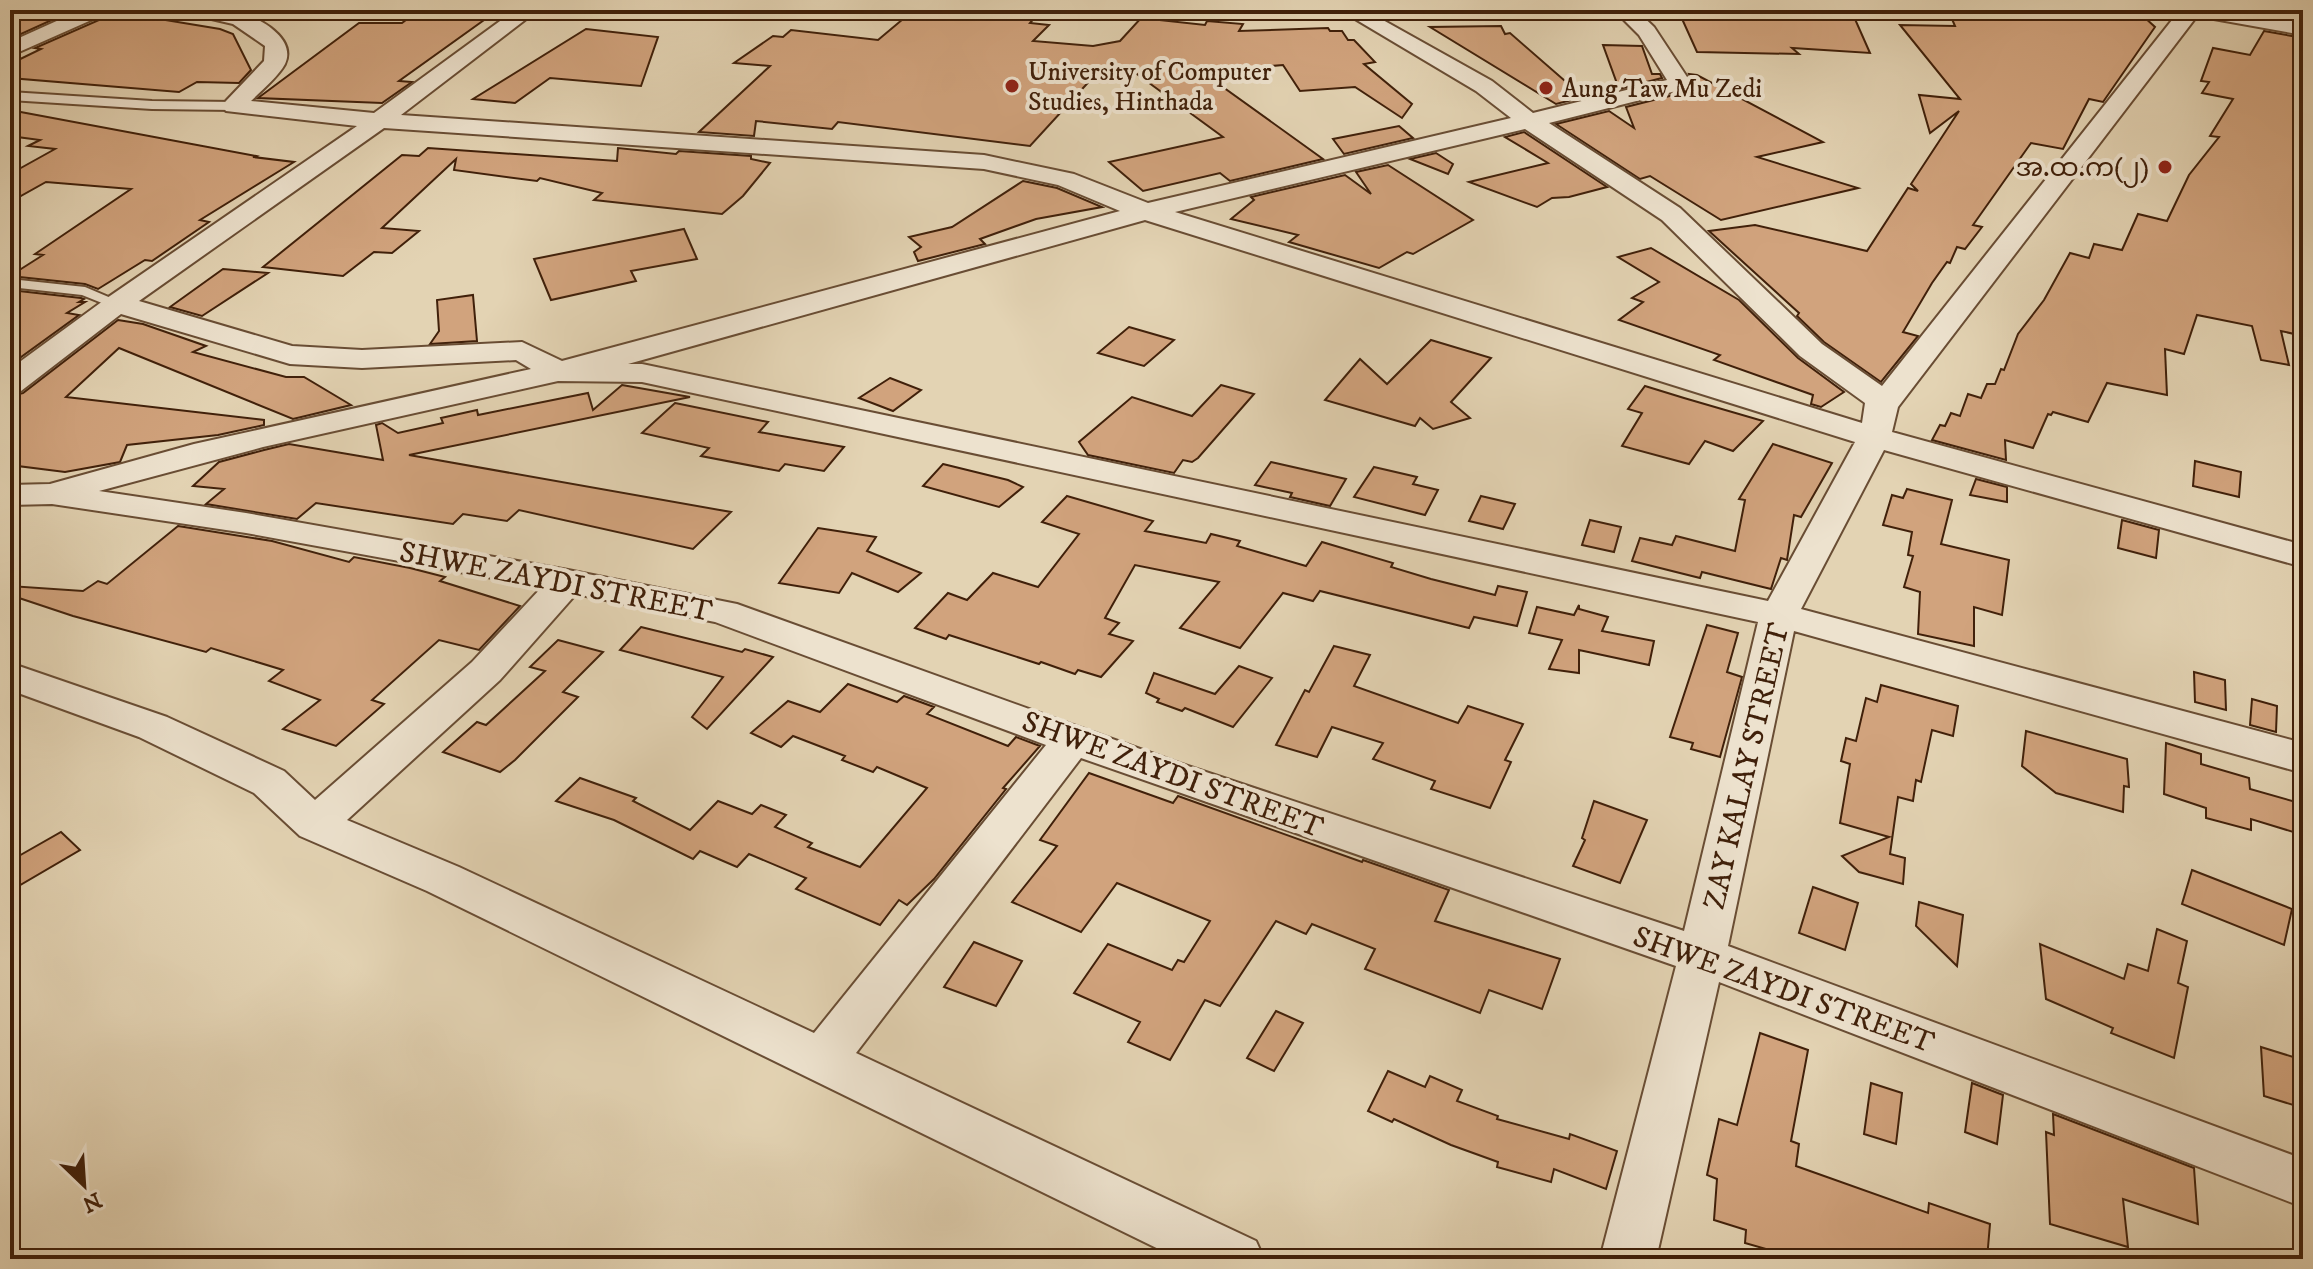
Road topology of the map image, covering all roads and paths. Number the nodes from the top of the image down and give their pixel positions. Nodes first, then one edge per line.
1 (98, 10) edge
2 (197, 10) edge
3 (528, 10) edge
4 (1326, 10) edge
5 (1350, 10) edge
6 (1396, 10) edge
7 (1624, 10) edge
8 (2191, 10) edge
9 (2199, 10) edge
10 (2303, 29) edge
11 (10, 50) edge
12 (10, 96) edge
13 (234, 106) junction
14 (379, 121) junction
15 (1531, 122) junction
16 (1146, 212) junction
17 (10, 283) edge
18 (117, 304) junction
19 (559, 372) junction
20 (10, 384) edge
21 (1878, 421) junction
22 (52, 494) junction
23 (10, 495) edge
24 (2303, 556) edge
25 (568, 581) junction
26 (1779, 615) junction
27 (10, 676) edge
28 (1074, 739) junction
29 (2303, 758) edge
30 (315, 825) junction
31 (1702, 956) junction
32 (822, 1060) junction
33 (2303, 1183) edge
34 (1236, 1259) edge
35 (1628, 1259) edge

1 - 11 street
2 - 13 street
3 - 14 street
4 - 5 main road
5 - 6 main road
5 - 15 street
7 - 15 street
8 - 21 street, ZAY KALAY STREET
9 - 10 street
12 - 13 lane
13 - 14 street
14 - 16 street
14 - 18 street
15 - 16 street
15 - 21 street
16 - 19 street
16 - 21 street
17 - 18 lane
18 - 19 street
18 - 20 street
19 - 22 street
19 - 26 street
21 - 24 street
21 - 26 street, ZAY KALAY STREET
22 - 23 street, SHWE ZAYDI STREET
22 - 25 street, SHWE ZAYDI STREET
25 - 28 street, SHWE ZAYDI STREET
25 - 30 street
26 - 29 street
26 - 31 street, ZAY KALAY STREET
27 - 30 street
28 - 31 street, SHWE ZAYDI STREET
28 - 32 street
30 - 32 street
31 - 33 street, SHWE ZAYDI STREET
31 - 35 street, ZAY KALAY STREET
32 - 34 street

